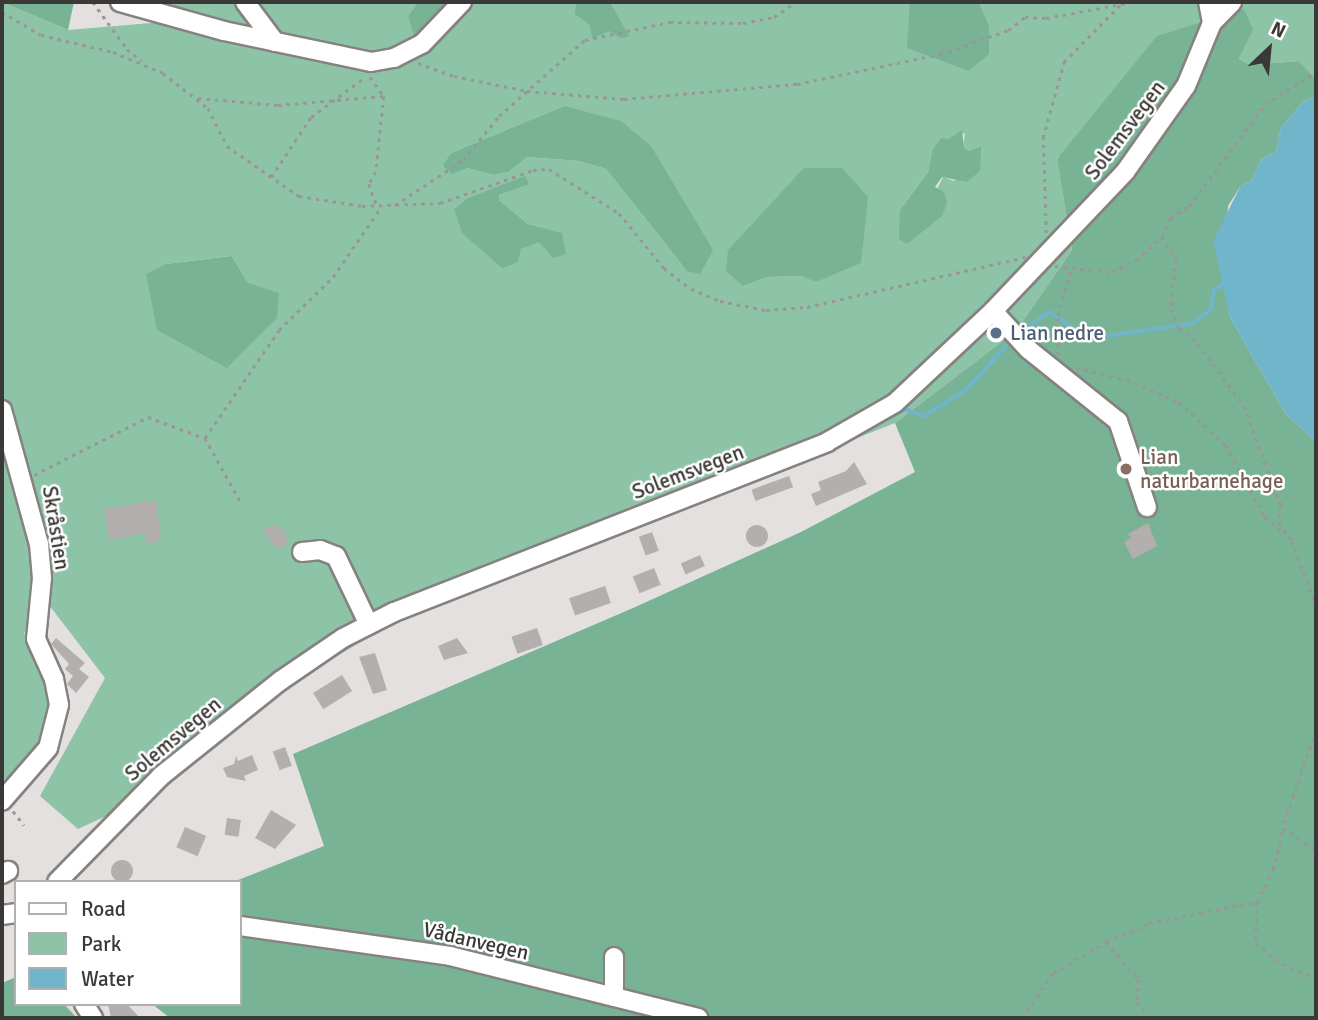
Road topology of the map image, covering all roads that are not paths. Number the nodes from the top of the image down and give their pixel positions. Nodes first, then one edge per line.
1 (120, 2) edge
2 (245, 2) edge
3 (462, 2) edge
4 (1208, 2) edge
5 (1232, 2) edge
6 (1212, 23) junction
7 (275, 42) junction
8 (993, 311) junction
9 (2, 410) edge
10 (1147, 507) dead end
11 (302, 552) dead end
12 (369, 625) junction
13 (2, 801) edge
14 (59, 880) edge
15 (242, 926) edge
16 (614, 957) dead end
17 (614, 997) junction
18 (698, 1018) edge

1 - 7 street
2 - 7 street
3 - 7 street
4 - 6 street
5 - 6 street, Solemsvegen
6 - 8 street, Solemsvegen
8 - 10 street
8 - 12 street, Solemsvegen
9 - 13 street, Skråstien
11 - 12 street
12 - 14 street, Solemsvegen
15 - 17 street, Vådanvegen
16 - 17 street
17 - 18 street, Vådanvegen

